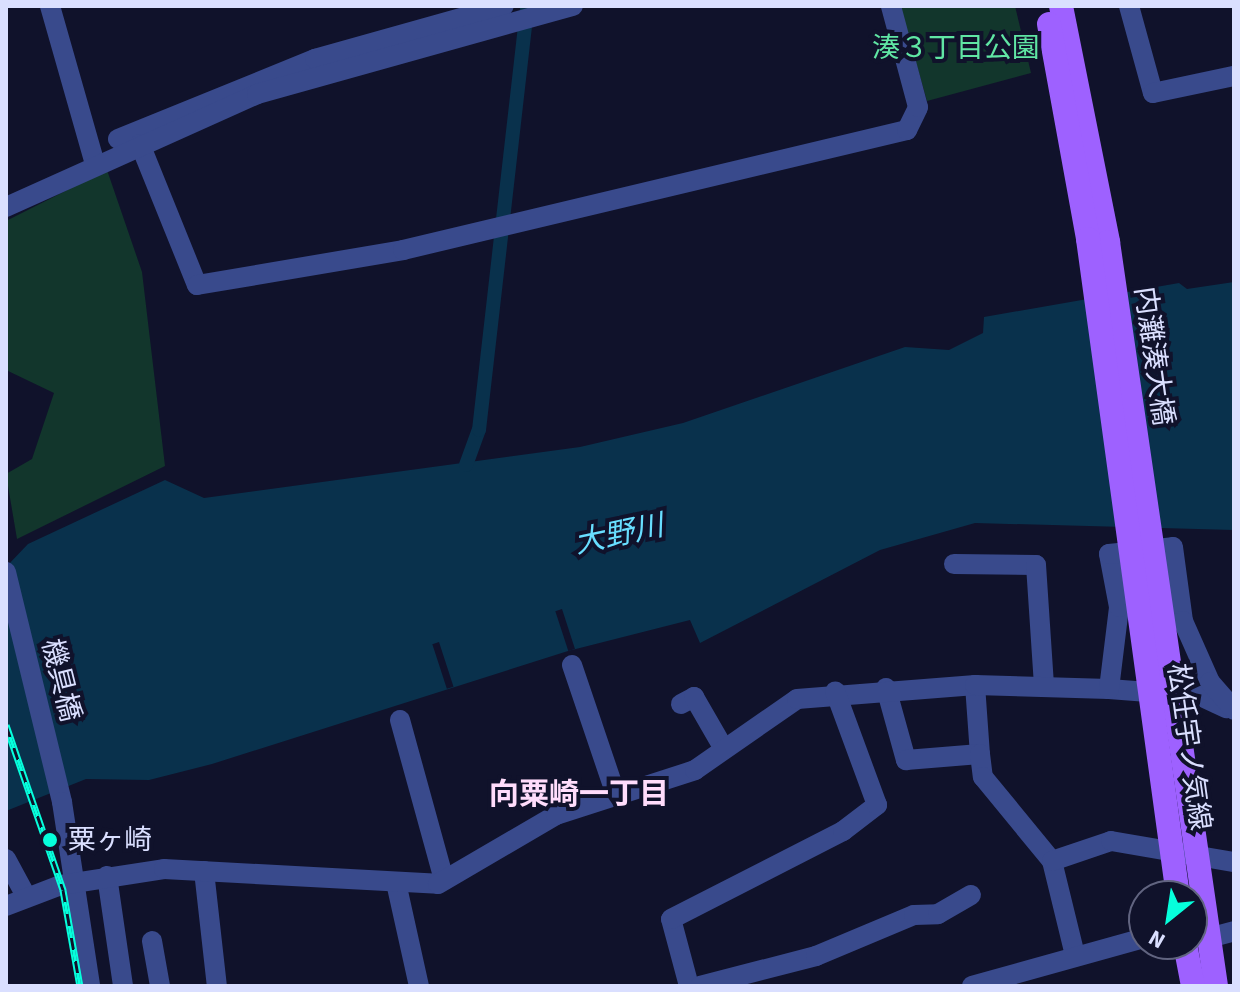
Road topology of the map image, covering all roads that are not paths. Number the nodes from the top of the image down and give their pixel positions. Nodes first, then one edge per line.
1 (50, 6) edge
2 (891, 6) edge
3 (1045, 6) edge
4 (1061, 6) edge
5 (1129, 6) edge
6 (566, 7) edge
7 (507, 14) edge
8 (1234, 76) edge
9 (1077, 120) junction
10 (140, 144) junction
11 (94, 157) junction
12 (6, 191) edge
13 (6, 207) edge
14 (954, 564) dead end
15 (6, 572) edge
16 (1148, 605) joint
17 (572, 665) dead end
18 (975, 685) junction
19 (1044, 685) junction
20 (886, 688) junction
21 (1109, 689) junction
22 (1205, 689) junction
23 (835, 691) junction
24 (1162, 694) junction
25 (681, 704) dead end
26 (1231, 710) edge
27 (400, 720) dead end
28 (724, 749) junction
29 (980, 754) junction
30 (617, 798) junction
31 (1183, 853) junction
32 (6, 859) edge
33 (1052, 861) junction
34 (1234, 862) edge
35 (204, 871) junction
36 (107, 876) junction
37 (444, 880) junction
38 (1180, 880) edge
39 (1186, 880) edge
40 (75, 882) junction
41 (397, 887) junction
42 (971, 895) dead end
43 (26, 896) junction
44 (6, 906) edge
45 (1234, 931) edge
46 (1208, 936) edge
47 (152, 941) dead end
48 (1128, 942) edge
49 (1075, 955) junction
50 (1194, 960) edge
51 (1204, 960) edge
52 (969, 985) edge
53 (90, 986) edge
54 (123, 986) edge
55 (160, 986) edge
56 (217, 986) edge
57 (419, 986) edge
58 (689, 986) edge
59 (700, 986) edge
60 (1193, 986) edge
61 (1216, 986) edge

1 - 11 street
2 - 10 street
3 - 9 main road
4 - 9 main road
5 - 8 street
6 - 7 street
7 - 10 street
7 - 11 street
9 - 16 main road, 内灘湊大橋
10 - 11 street
11 - 12 street
11 - 13 street
14 - 19 street
15 - 40 street, 機具橋
16 - 24 main road, 松任宇ノ気線
17 - 30 street
18 - 19 street
18 - 20 street
18 - 29 street
19 - 21 street
20 - 23 street
20 - 29 street
21 - 22 street
21 - 24 street
22 - 24 street
22 - 26 street
23 - 28 street
23 - 58 street
24 - 31 main road, 松任宇ノ気線
25 - 28 street
27 - 37 street
28 - 30 street
29 - 33 street
30 - 37 street
31 - 33 street
31 - 34 street
31 - 38 main road, 松任宇ノ気線
31 - 39 main road, 松任宇ノ気線
32 - 43 street
33 - 49 street
35 - 36 street
35 - 41 street
35 - 56 street
36 - 40 street
36 - 54 street
37 - 41 street
40 - 43 street
40 - 53 street, 機具橋
41 - 57 street
42 - 59 street
43 - 44 street
45 - 46 street
47 - 55 street
48 - 49 street
49 - 52 street
50 - 60 main road, 松任宇ノ気線
51 - 61 main road, 松任宇ノ気線

